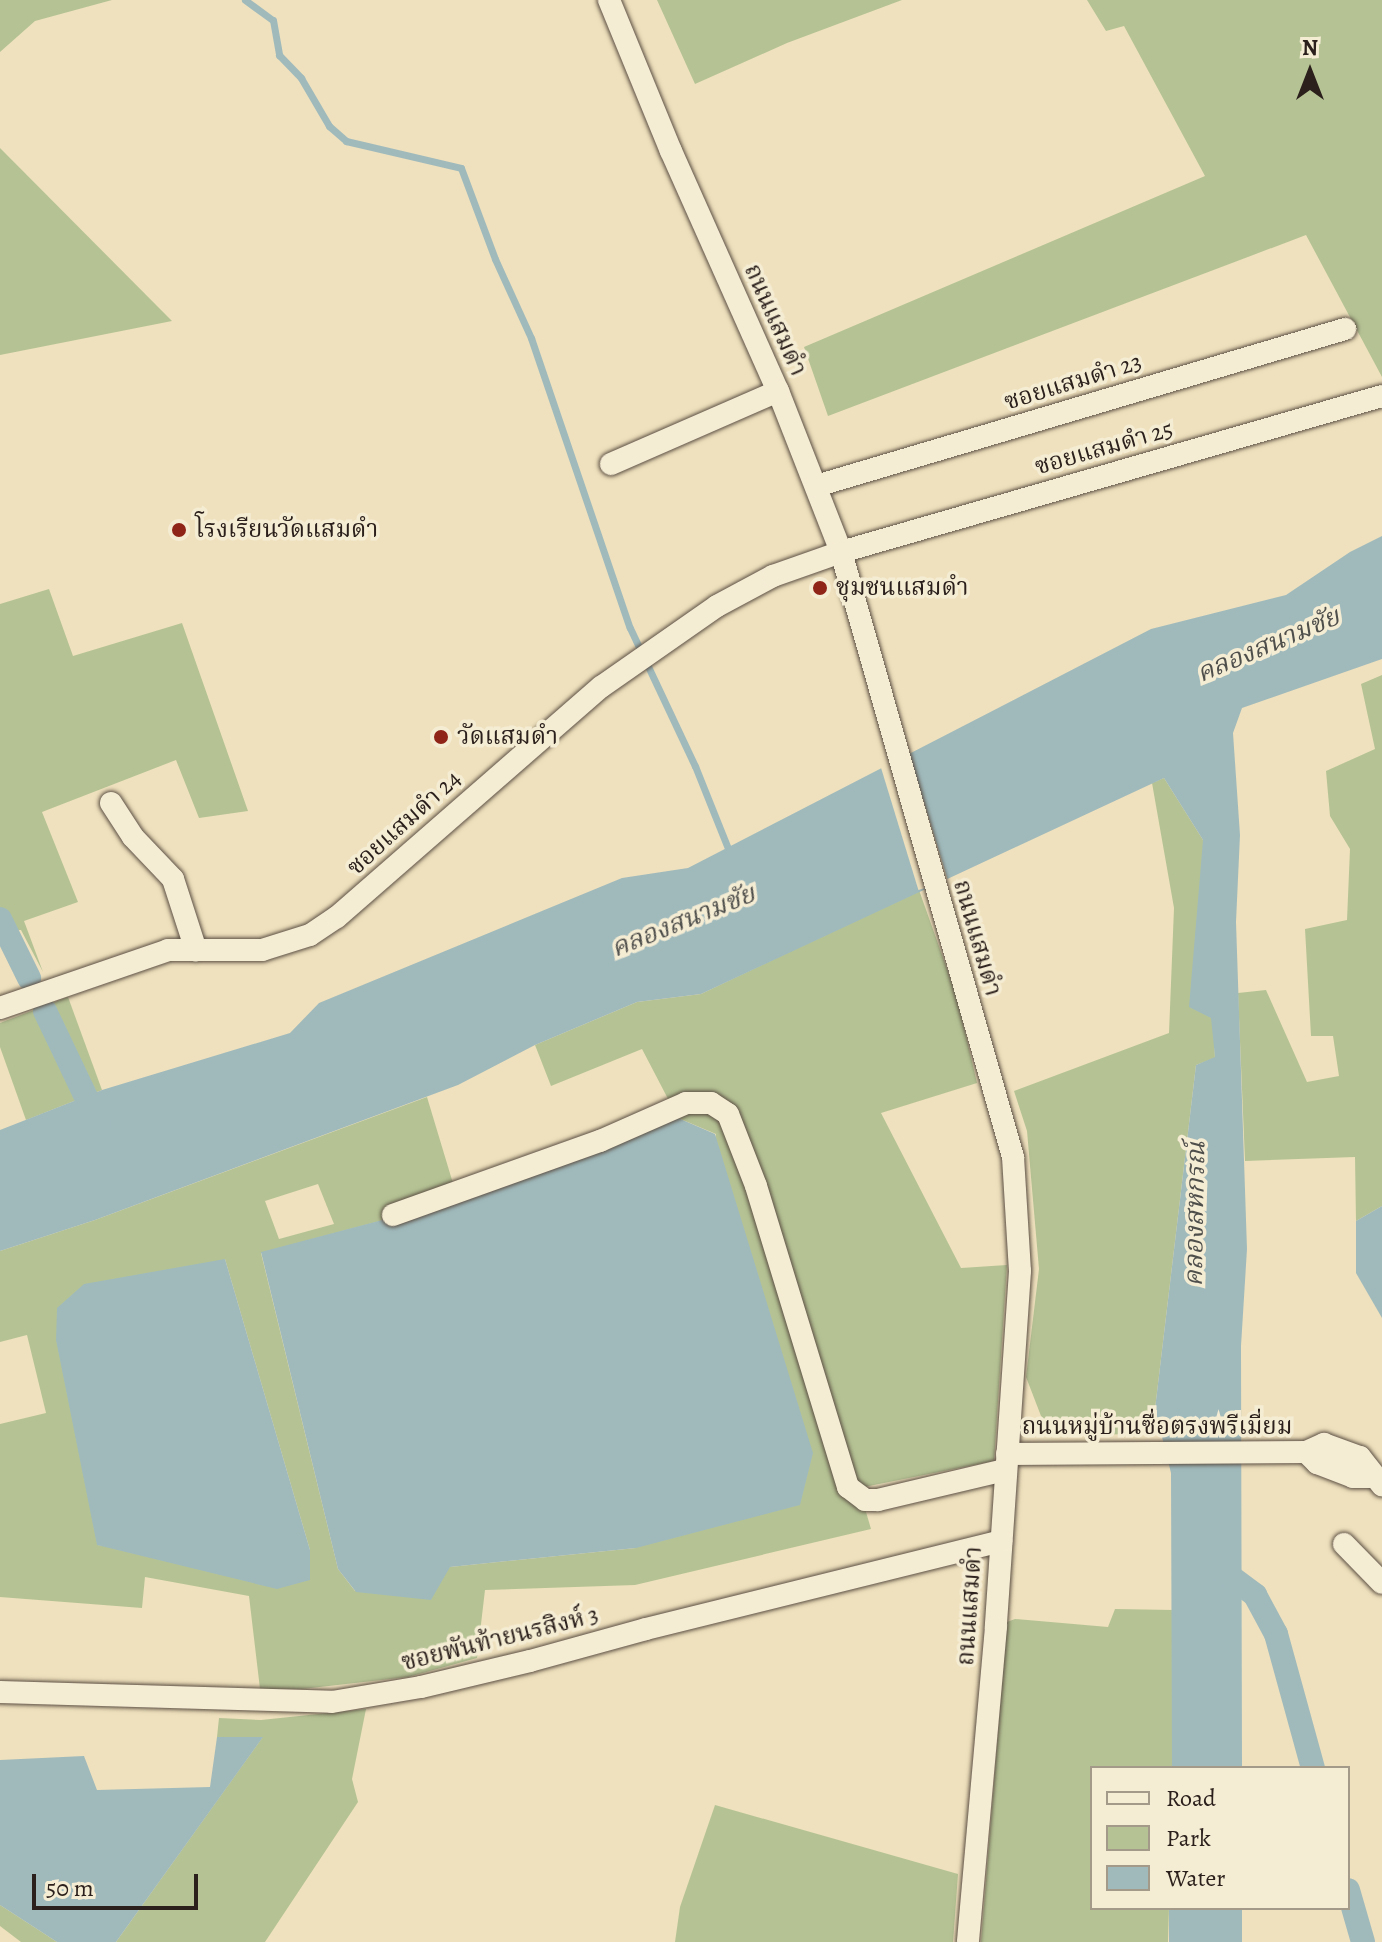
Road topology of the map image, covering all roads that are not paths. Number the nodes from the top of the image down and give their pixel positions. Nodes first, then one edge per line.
1 (609, 0) edge
2 (1345, 329) dead end
3 (778, 391) junction
4 (1382, 396) edge
5 (611, 464) dead end
6 (816, 486) junction
7 (841, 552) junction
8 (111, 803) dead end
9 (196, 950) junction
10 (0, 1008) edge
11 (393, 1215) dead end
12 (1006, 1462) junction
13 (1377, 1481) edge
14 (1001, 1541) junction
15 (1344, 1544) dead end
16 (1382, 1583) edge
17 (0, 1692) edge
18 (968, 1942) edge

1 - 3 street, ถนนแสมดำ
2 - 6 street, ซอยแสมดำ 23
3 - 5 street
3 - 6 street, ถนนแสมดำ
4 - 7 street, ซอยแสมดำ 25
6 - 7 street, ถนนแสมดำ
7 - 9 street, ซอยแสมดำ 24
7 - 12 street, ถนนแสมดำ
8 - 9 street
9 - 10 street, ซอยแสมดำ 24
11 - 12 street, ถนนหมู่บ้านซื่อตรงพรีเมี่ยม
12 - 13 street, ถนนหมู่บ้านซื่อตรงพรีเมี่ยม
12 - 14 street, ถนนแสมดำ
14 - 17 street, ซอยพันท้ายนรสิงห์ 3
14 - 18 street, ถนนแสมดำ
15 - 16 street

